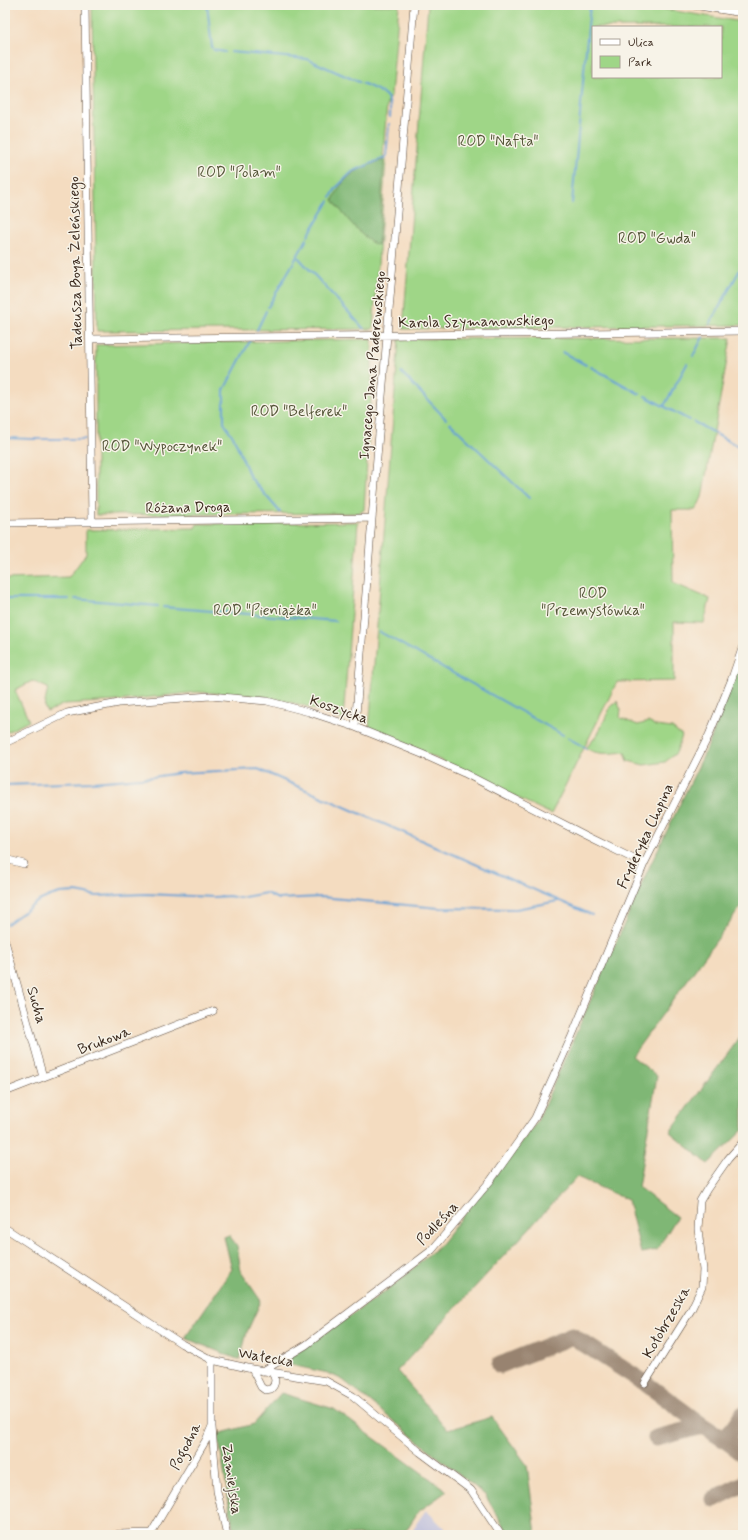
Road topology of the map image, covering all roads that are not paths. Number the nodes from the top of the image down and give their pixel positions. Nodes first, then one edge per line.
1 (85, 5) edge
2 (414, 5) edge
3 (693, 5) edge
4 (743, 13) edge
5 (743, 331) edge
6 (388, 334) junction
7 (90, 339) junction
8 (372, 518) junction
9 (92, 521) junction
10 (5, 522) edge
11 (743, 646) edge
12 (355, 727) junction
13 (5, 743) edge
14 (5, 859) edge
15 (24, 864) dead end
16 (644, 864) junction
17 (5, 940) edge
18 (213, 1011) dead end
19 (571, 1038) joint
20 (43, 1077) junction
21 (5, 1092) edge
22 (743, 1142) edge
23 (5, 1228) edge
24 (212, 1360) junction
25 (252, 1369) junction
26 (263, 1371) junction
27 (272, 1373) junction
28 (645, 1383) dead end
29 (212, 1426) junction
30 (151, 1534) edge
31 (116, 1535) edge
32 (227, 1535) edge
33 (501, 1535) edge

1 - 7 street, Tadeusza Boya Żeleńskiego
2 - 6 street, Ignacego Jana Paderewskiego
3 - 4 street
5 - 6 street, Karola Szymanowskiego
6 - 7 street, Karola Szymanowskiego
6 - 8 street, Ignacego Jana Paderewskiego
7 - 9 street, Tadeusza Boya Żeleńskiego
8 - 9 street, Różana Droga
8 - 12 street, Ignacego Jana Paderewskiego
9 - 10 street, Różana Droga
11 - 16 street, Fryderyka Chopina
12 - 13 street, Koszycka
12 - 16 street, Koszycka
14 - 15 street
16 - 19 street, Fryderyka Chopina
17 - 20 street, Sucha
18 - 20 street, Brukowa
19 - 26 street, Podleśna
20 - 21 street, Brukowa
22 - 28 street, Kołobrzeska
23 - 24 street, Wałecka
24 - 25 street, Wałecka
24 - 29 street, Pogodna
25 - 26 street, Wałecka
25 - 27 street
26 - 27 street, Wałecka
27 - 33 street, Wałecka
29 - 30 street, Pogodna
29 - 32 street, Zamiejska
30 - 31 street

